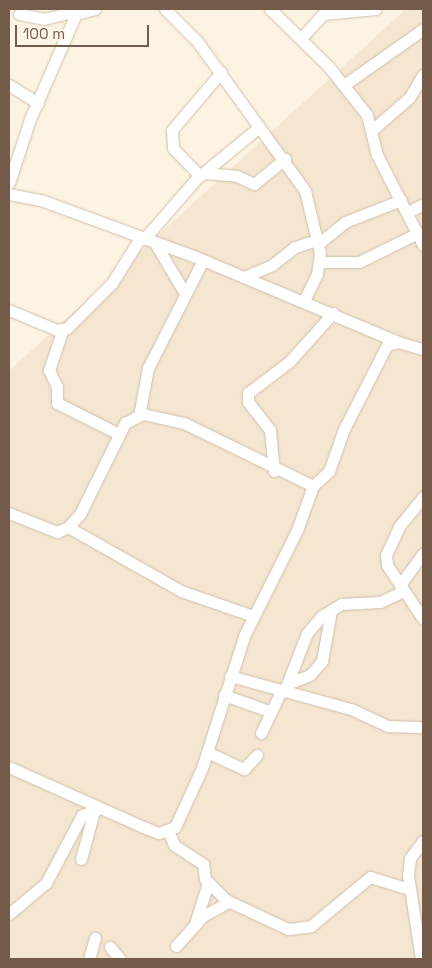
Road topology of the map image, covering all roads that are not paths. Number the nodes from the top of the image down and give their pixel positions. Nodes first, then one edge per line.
1 (95, 9) edge
2 (165, 9) edge
3 (270, 9) edge
4 (376, 9) edge
5 (77, 11) edge
6 (19, 14) dead end
7 (423, 29) edge
8 (301, 38) junction
9 (220, 72) junction
10 (423, 75) edge
11 (344, 84) junction
12 (9, 85) edge
13 (38, 103) junction
14 (259, 127) junction
15 (372, 130) junction
16 (285, 159) junction
17 (10, 175) edge
18 (202, 175) junction
19 (9, 194) edge
20 (24, 196) junction
21 (402, 200) junction
22 (423, 204) edge
23 (408, 212) junction
24 (418, 233) junction
25 (146, 240) junction
26 (318, 242) junction
27 (423, 245) edge
28 (203, 260) junction
29 (320, 262) junction
30 (244, 276) junction
31 (184, 292) junction
32 (304, 301) junction
33 (9, 310) edge
34 (333, 313) junction
35 (63, 330) junction
36 (398, 342) junction
37 (423, 349) edge
38 (139, 416) junction
39 (119, 434) junction
40 (274, 471) junction
41 (313, 486) junction
42 (422, 500) edge
43 (9, 513) edge
44 (68, 527) junction
45 (423, 553) edge
46 (402, 588) junction
47 (332, 611) junction
48 (253, 616) junction
49 (423, 620) edge
50 (230, 676) junction
51 (285, 689) junction
52 (224, 695) junction
53 (269, 711) junction
54 (423, 727) edge
55 (261, 733) dead end
56 (207, 752) junction
57 (257, 755) dead end
58 (9, 767) edge
59 (97, 810) junction
60 (169, 833) junction
61 (423, 841) edge
62 (81, 860) dead end
63 (208, 883) junction
64 (409, 890) junction
65 (228, 902) junction
66 (9, 914) edge
67 (196, 924) junction
68 (95, 938) dead end
69 (421, 941) edge
70 (176, 946) dead end
71 (110, 947) dead end
72 (89, 959) edge
73 (120, 959) edge
74 (421, 959) edge

1 - 5 street
2 - 9 street
3 - 8 street
4 - 8 street
5 - 6 street
5 - 13 street
7 - 11 street
8 - 11 street
9 - 14 street
9 - 18 street
10 - 15 street
11 - 15 street
12 - 13 street
13 - 17 street
14 - 16 street
14 - 18 street
15 - 21 street
16 - 18 street
16 - 26 street
17 - 20 street
18 - 25 street
19 - 20 street
20 - 25 street
21 - 23 street
21 - 26 street
22 - 23 street
23 - 24 street
24 - 27 street
24 - 29 street
25 - 28 street
25 - 31 street
25 - 35 street
26 - 29 street
26 - 30 street
28 - 30 street
28 - 31 street
29 - 32 street
30 - 32 street
31 - 38 street
32 - 34 street
33 - 35 street
34 - 36 street
34 - 40 street
35 - 39 street
36 - 37 street
36 - 41 street
38 - 39 street
38 - 40 street
39 - 44 street
40 - 41 street
41 - 48 street
42 - 46 street
43 - 44 street
44 - 48 street
45 - 46 street
46 - 47 street
46 - 49 street
47 - 51 street
47 - 51 street
48 - 50 street
50 - 51 street
50 - 52 street
51 - 53 street
51 - 54 street
52 - 53 street
52 - 56 street
53 - 55 street
56 - 57 street
56 - 60 street
58 - 59 street
59 - 60 street
59 - 62 street
59 - 66 street
60 - 63 street
61 - 64 street
63 - 65 street
63 - 67 street
64 - 65 street
64 - 69 street
65 - 67 street
67 - 70 street
68 - 72 street
69 - 74 street
71 - 73 street

